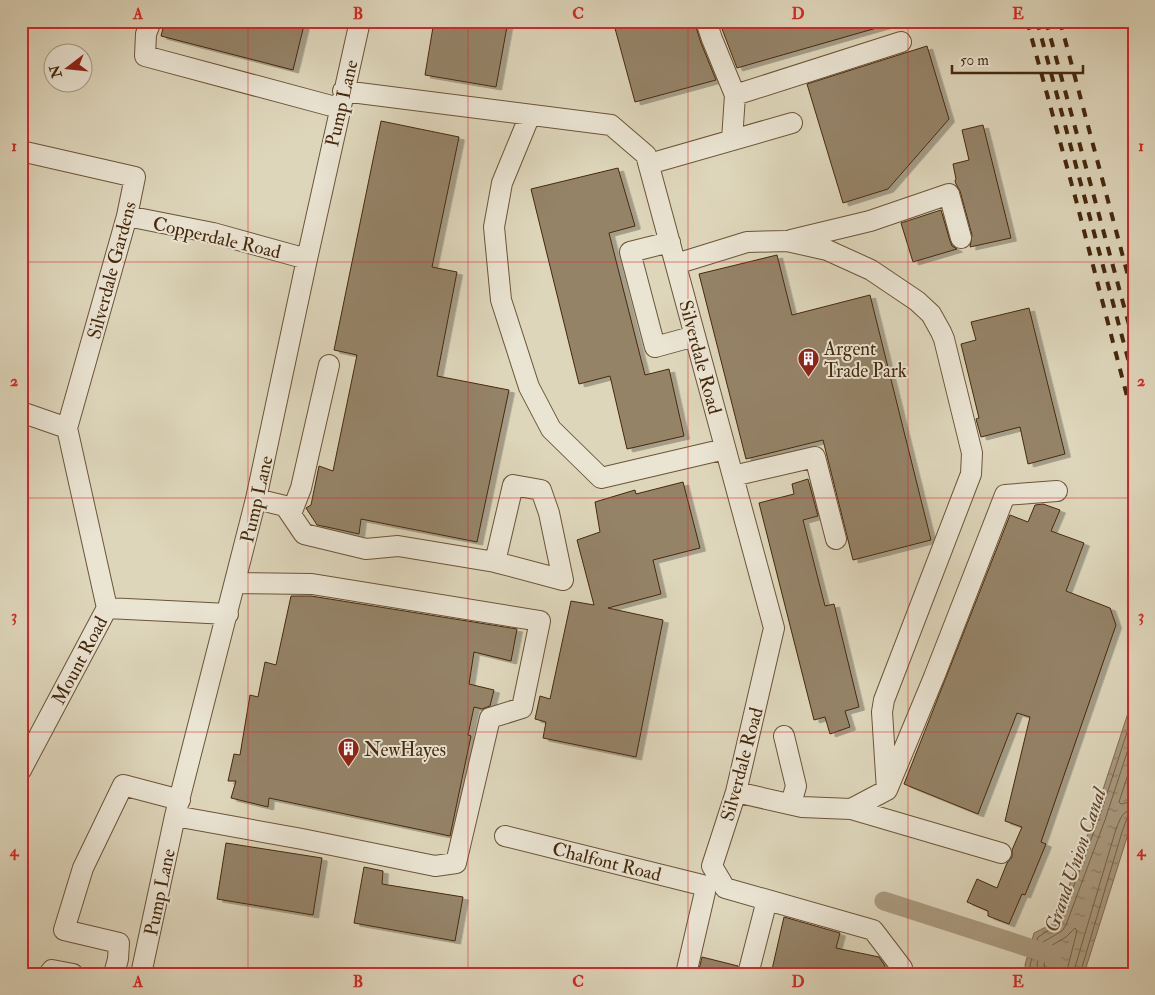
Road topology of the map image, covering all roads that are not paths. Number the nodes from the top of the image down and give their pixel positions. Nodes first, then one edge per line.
1 (151, 21) edge
2 (360, 21) edge
3 (706, 21) edge
4 (901, 42) dead end
5 (735, 95) junction
6 (341, 99) junction
7 (530, 114) junction
8 (792, 123) dead end
9 (732, 140) junction
10 (21, 151) edge
11 (649, 164) junction
12 (127, 216) junction
13 (961, 238) dead end
14 (787, 241) junction
15 (670, 242) junction
16 (307, 259) junction
17 (676, 264) junction
18 (695, 336) junction
19 (330, 366) dead end
20 (21, 412) edge
21 (68, 428) junction
22 (725, 449) junction
23 (733, 476) junction
24 (1057, 491) dead end
25 (256, 500) junction
26 (291, 514) junction
27 (836, 538) dead end
28 (495, 562) junction
29 (236, 583) junction
30 (107, 608) junction
31 (228, 614) junction
32 (784, 736) dead end
33 (21, 770) edge
34 (887, 790) junction
35 (736, 792) junction
36 (791, 804) junction
37 (177, 808) junction
38 (851, 809) junction
39 (504, 836) dead end
40 (1001, 853) dead end
41 (767, 900) junction
42 (49, 974) edge
43 (73, 974) edge
44 (114, 974) edge
45 (141, 974) edge
46 (686, 974) edge
47 (748, 974) edge
48 (904, 974) edge

1 - 6 street, Silverdale Road
2 - 6 street, Pump Lane
3 - 5 street
4 - 5 street
5 - 9 street
6 - 7 street, Silverdale Road
6 - 16 street, Pump Lane
7 - 11 street, Silverdale Road
7 - 22 street
8 - 9 street
9 - 11 street
10 - 12 street, Silverdale Gardens
11 - 15 street, Silverdale Road
12 - 16 street, Copperdale Road
12 - 21 street, Silverdale Gardens
13 - 14 street
14 - 17 street
14 - 34 street
15 - 17 street, Silverdale Road
15 - 18 street
16 - 25 street, Pump Lane
17 - 18 street, Silverdale Road
18 - 22 street, Silverdale Road
19 - 26 street
20 - 21 street
21 - 30 street, Mount Road
22 - 23 street, Silverdale Road
23 - 27 street
23 - 35 street, Silverdale Road
24 - 34 street
25 - 26 street
25 - 29 street, Pump Lane
26 - 28 street
28 - 28 street
29 - 31 street, Pump Lane
29 - 37 street
30 - 31 street
30 - 33 street, Mount Road
31 - 37 street, Pump Lane
32 - 36 street
34 - 38 street
35 - 36 street
35 - 41 street, Silverdale Road
36 - 38 street
37 - 44 street
37 - 45 street, Pump Lane
38 - 40 street
39 - 46 street, Chalfont Road
41 - 47 street
41 - 48 street
42 - 43 street

